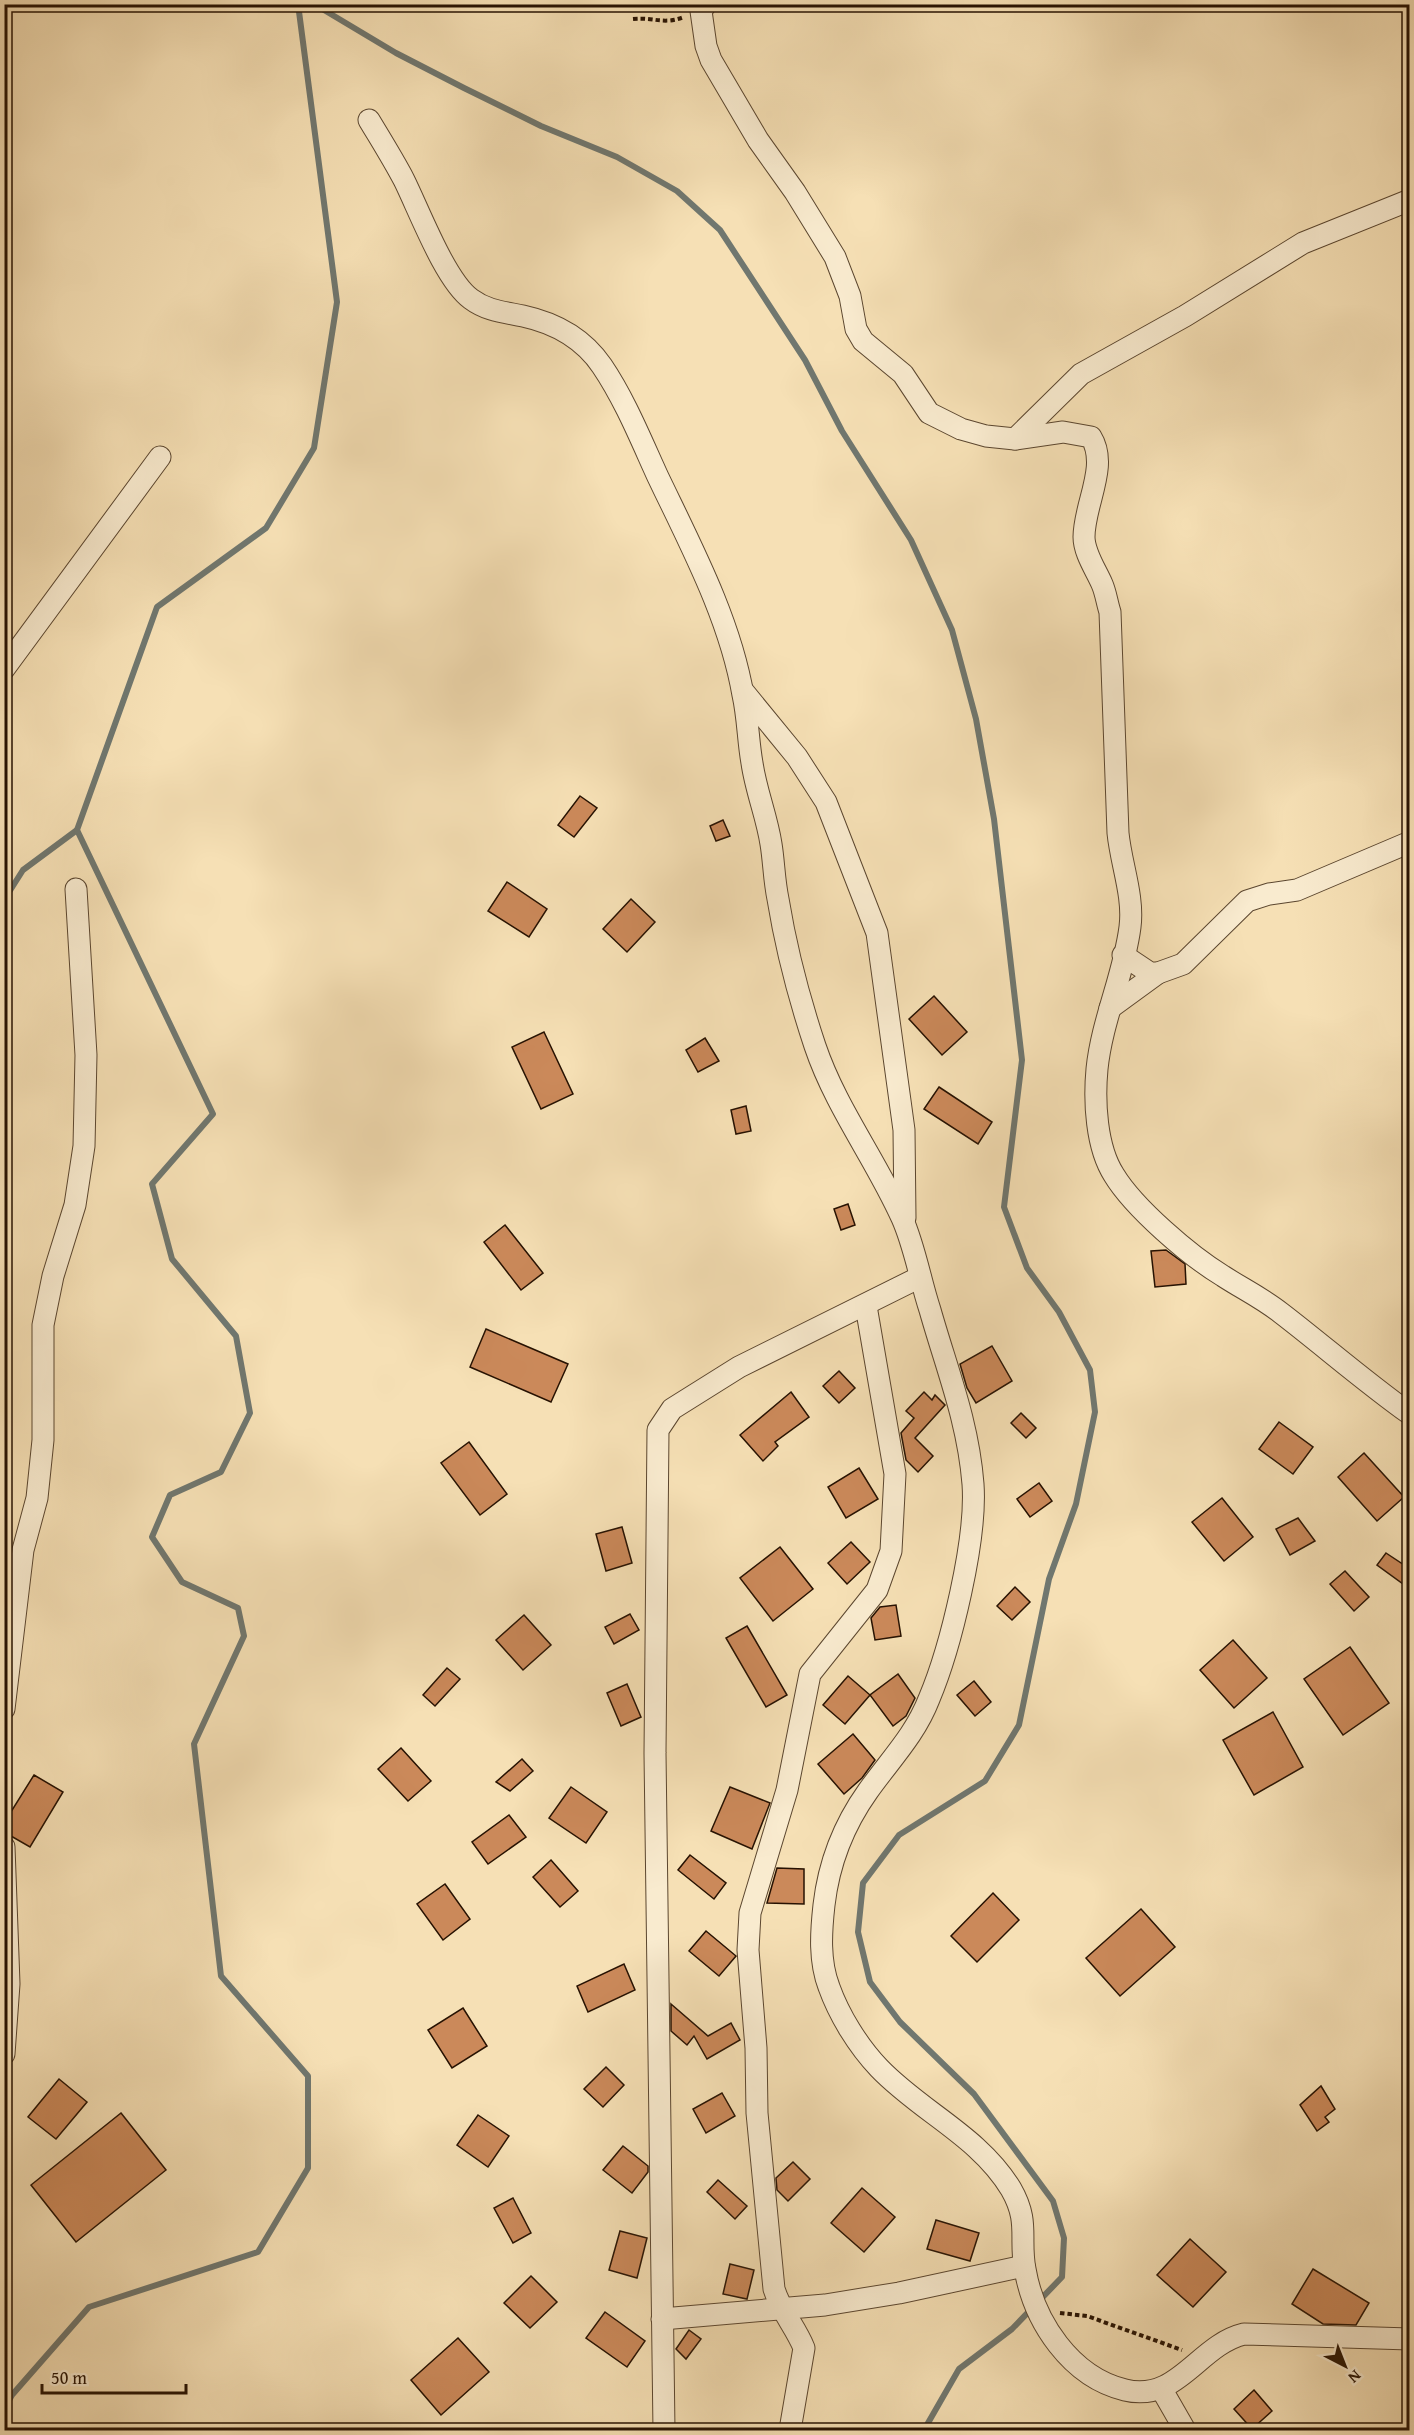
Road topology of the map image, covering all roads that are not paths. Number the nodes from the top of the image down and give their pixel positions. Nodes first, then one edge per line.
1 (704, 8) edge
2 (369, 120) dead end
3 (1410, 200) edge
4 (1015, 439) junction
5 (160, 457) dead end
6 (4, 669) edge
7 (743, 691) junction
8 (1410, 842) edge
9 (76, 889) dead end
10 (1123, 955) junction
11 (1158, 974) junction
12 (1110, 1008) junction
13 (905, 1225) junction
14 (920, 1276) junction
15 (866, 1306) junction
16 (1410, 1414) edge
17 (23, 1550) junction
18 (4, 1568) edge
19 (4, 1709) edge
20 (4, 1847) edge
21 (4, 2054) edge
22 (1024, 2266) junction
23 (780, 2309) junction
24 (662, 2319) junction
25 (1410, 2339) edge
26 (1162, 2390) junction
27 (664, 2430) edge
28 (790, 2430) edge
29 (1185, 2430) edge

1 - 4 street
2 - 7 street
3 - 4 street
4 - 10 street
5 - 6 street
7 - 13 street
7 - 13 street
8 - 11 street
9 - 17 street
10 - 11 street
10 - 12 street
11 - 12 street
12 - 16 street
13 - 14 street
14 - 15 street
14 - 22 street
15 - 23 street
15 - 24 street
17 - 18 street
17 - 19 street
20 - 21 street
22 - 23 street
22 - 26 street
23 - 24 street
23 - 28 street
24 - 27 street
25 - 26 street
26 - 29 street

